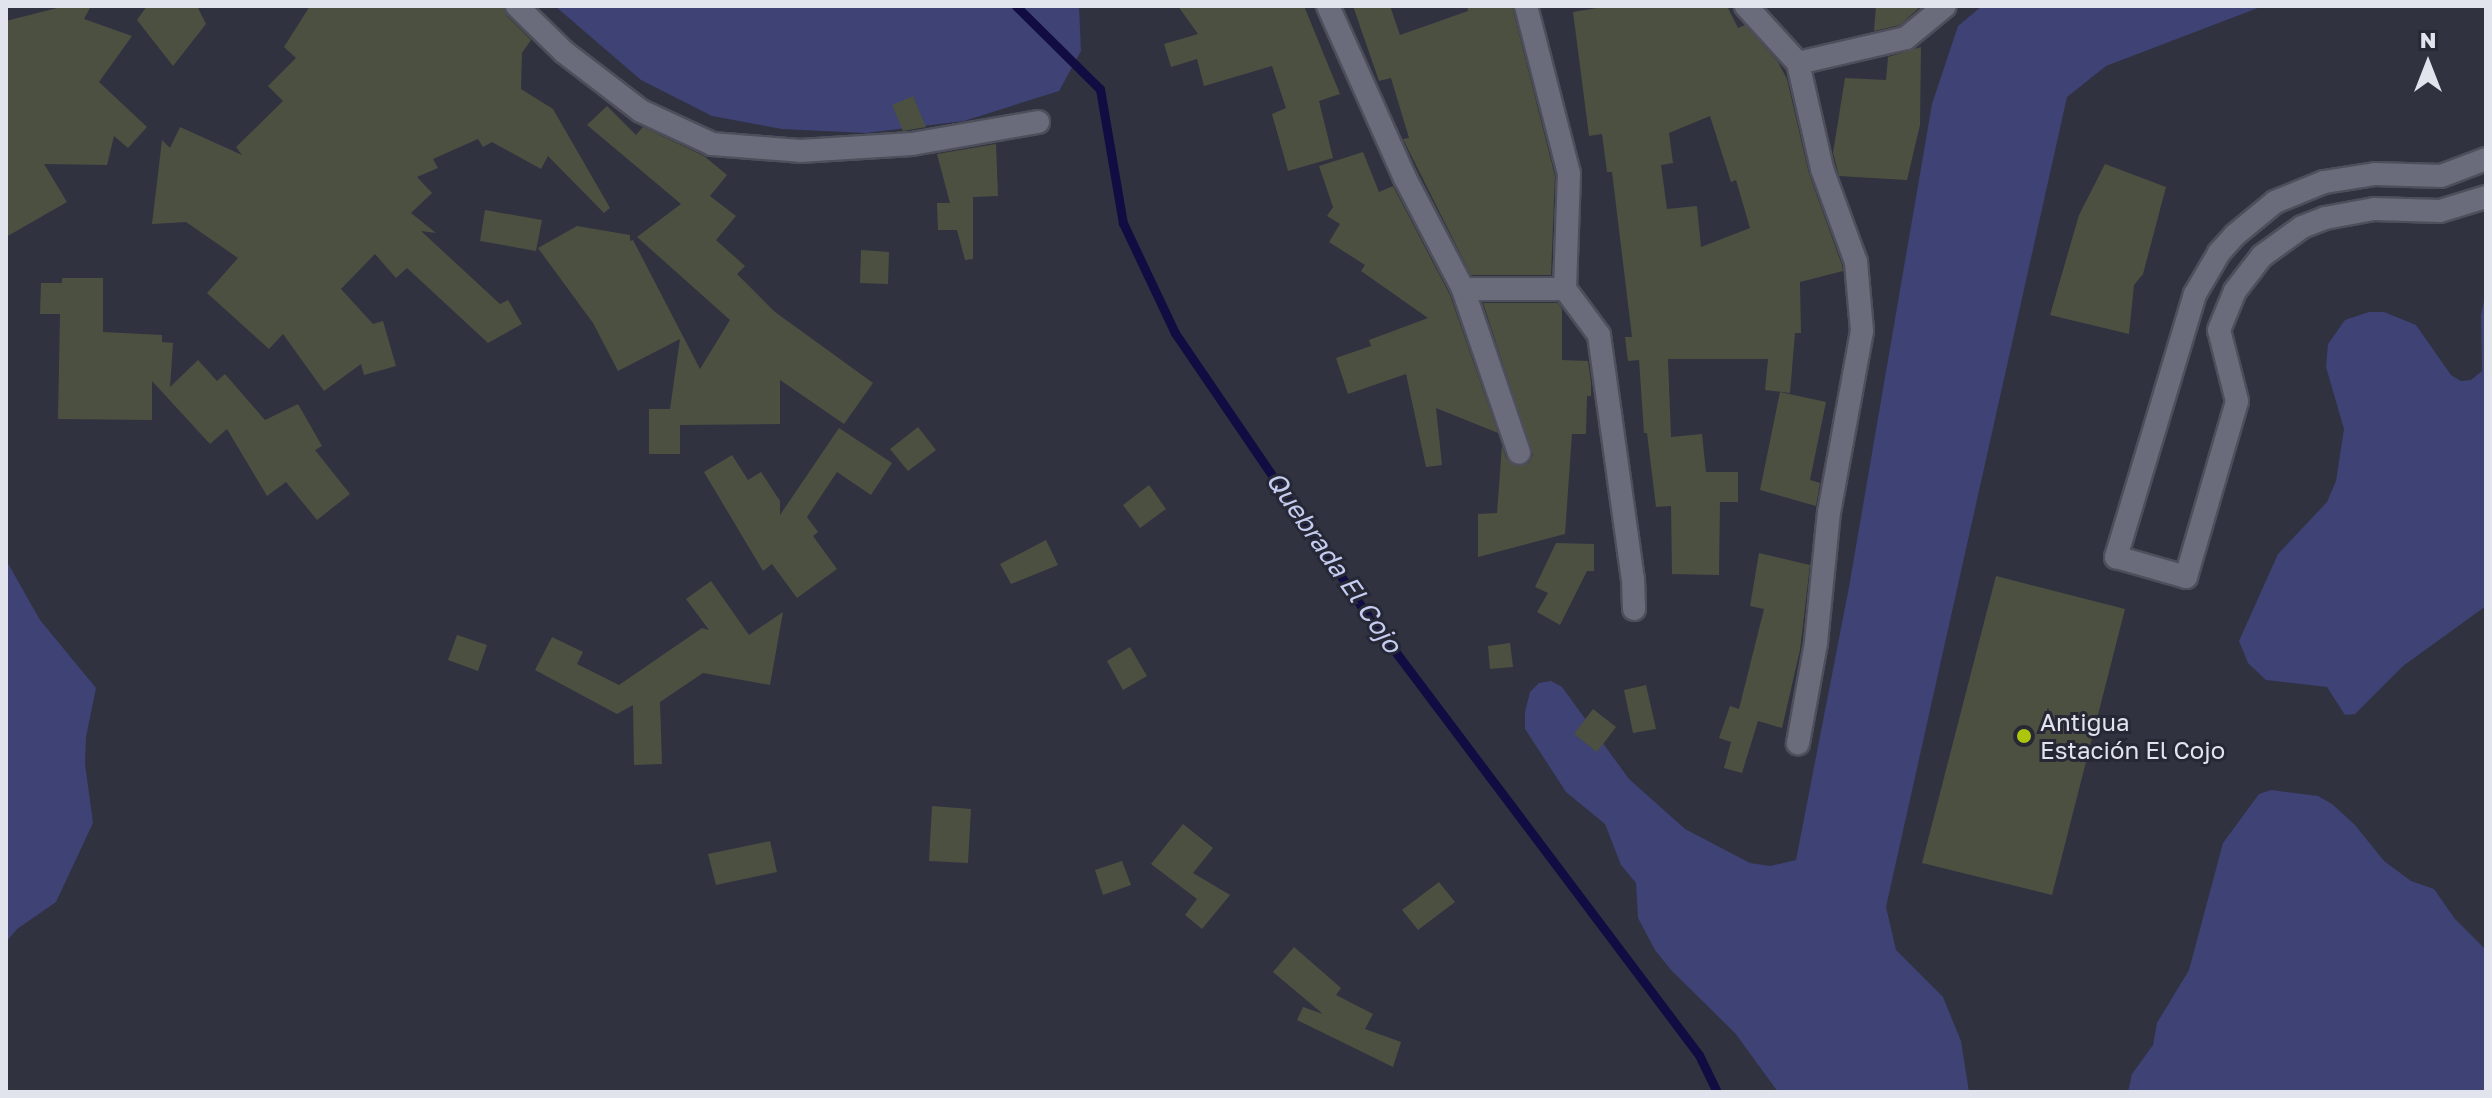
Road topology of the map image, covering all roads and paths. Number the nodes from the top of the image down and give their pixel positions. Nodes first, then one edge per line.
1 (517, 6) edge
2 (1328, 6) edge
3 (1526, 6) edge
4 (1746, 6) edge
5 (1945, 6) edge
6 (1798, 63) junction
7 (1038, 122) dead end
8 (2486, 159) edge
9 (2486, 197) edge
10 (1463, 289) junction
11 (1565, 289) junction
12 (1519, 453) dead end
13 (1634, 609) dead end
14 (1798, 743) dead end

1 - 7 street
2 - 10 street
3 - 11 street
4 - 6 street
5 - 6 street
6 - 14 street
8 - 9 street
10 - 11 street
10 - 12 street
11 - 13 street

